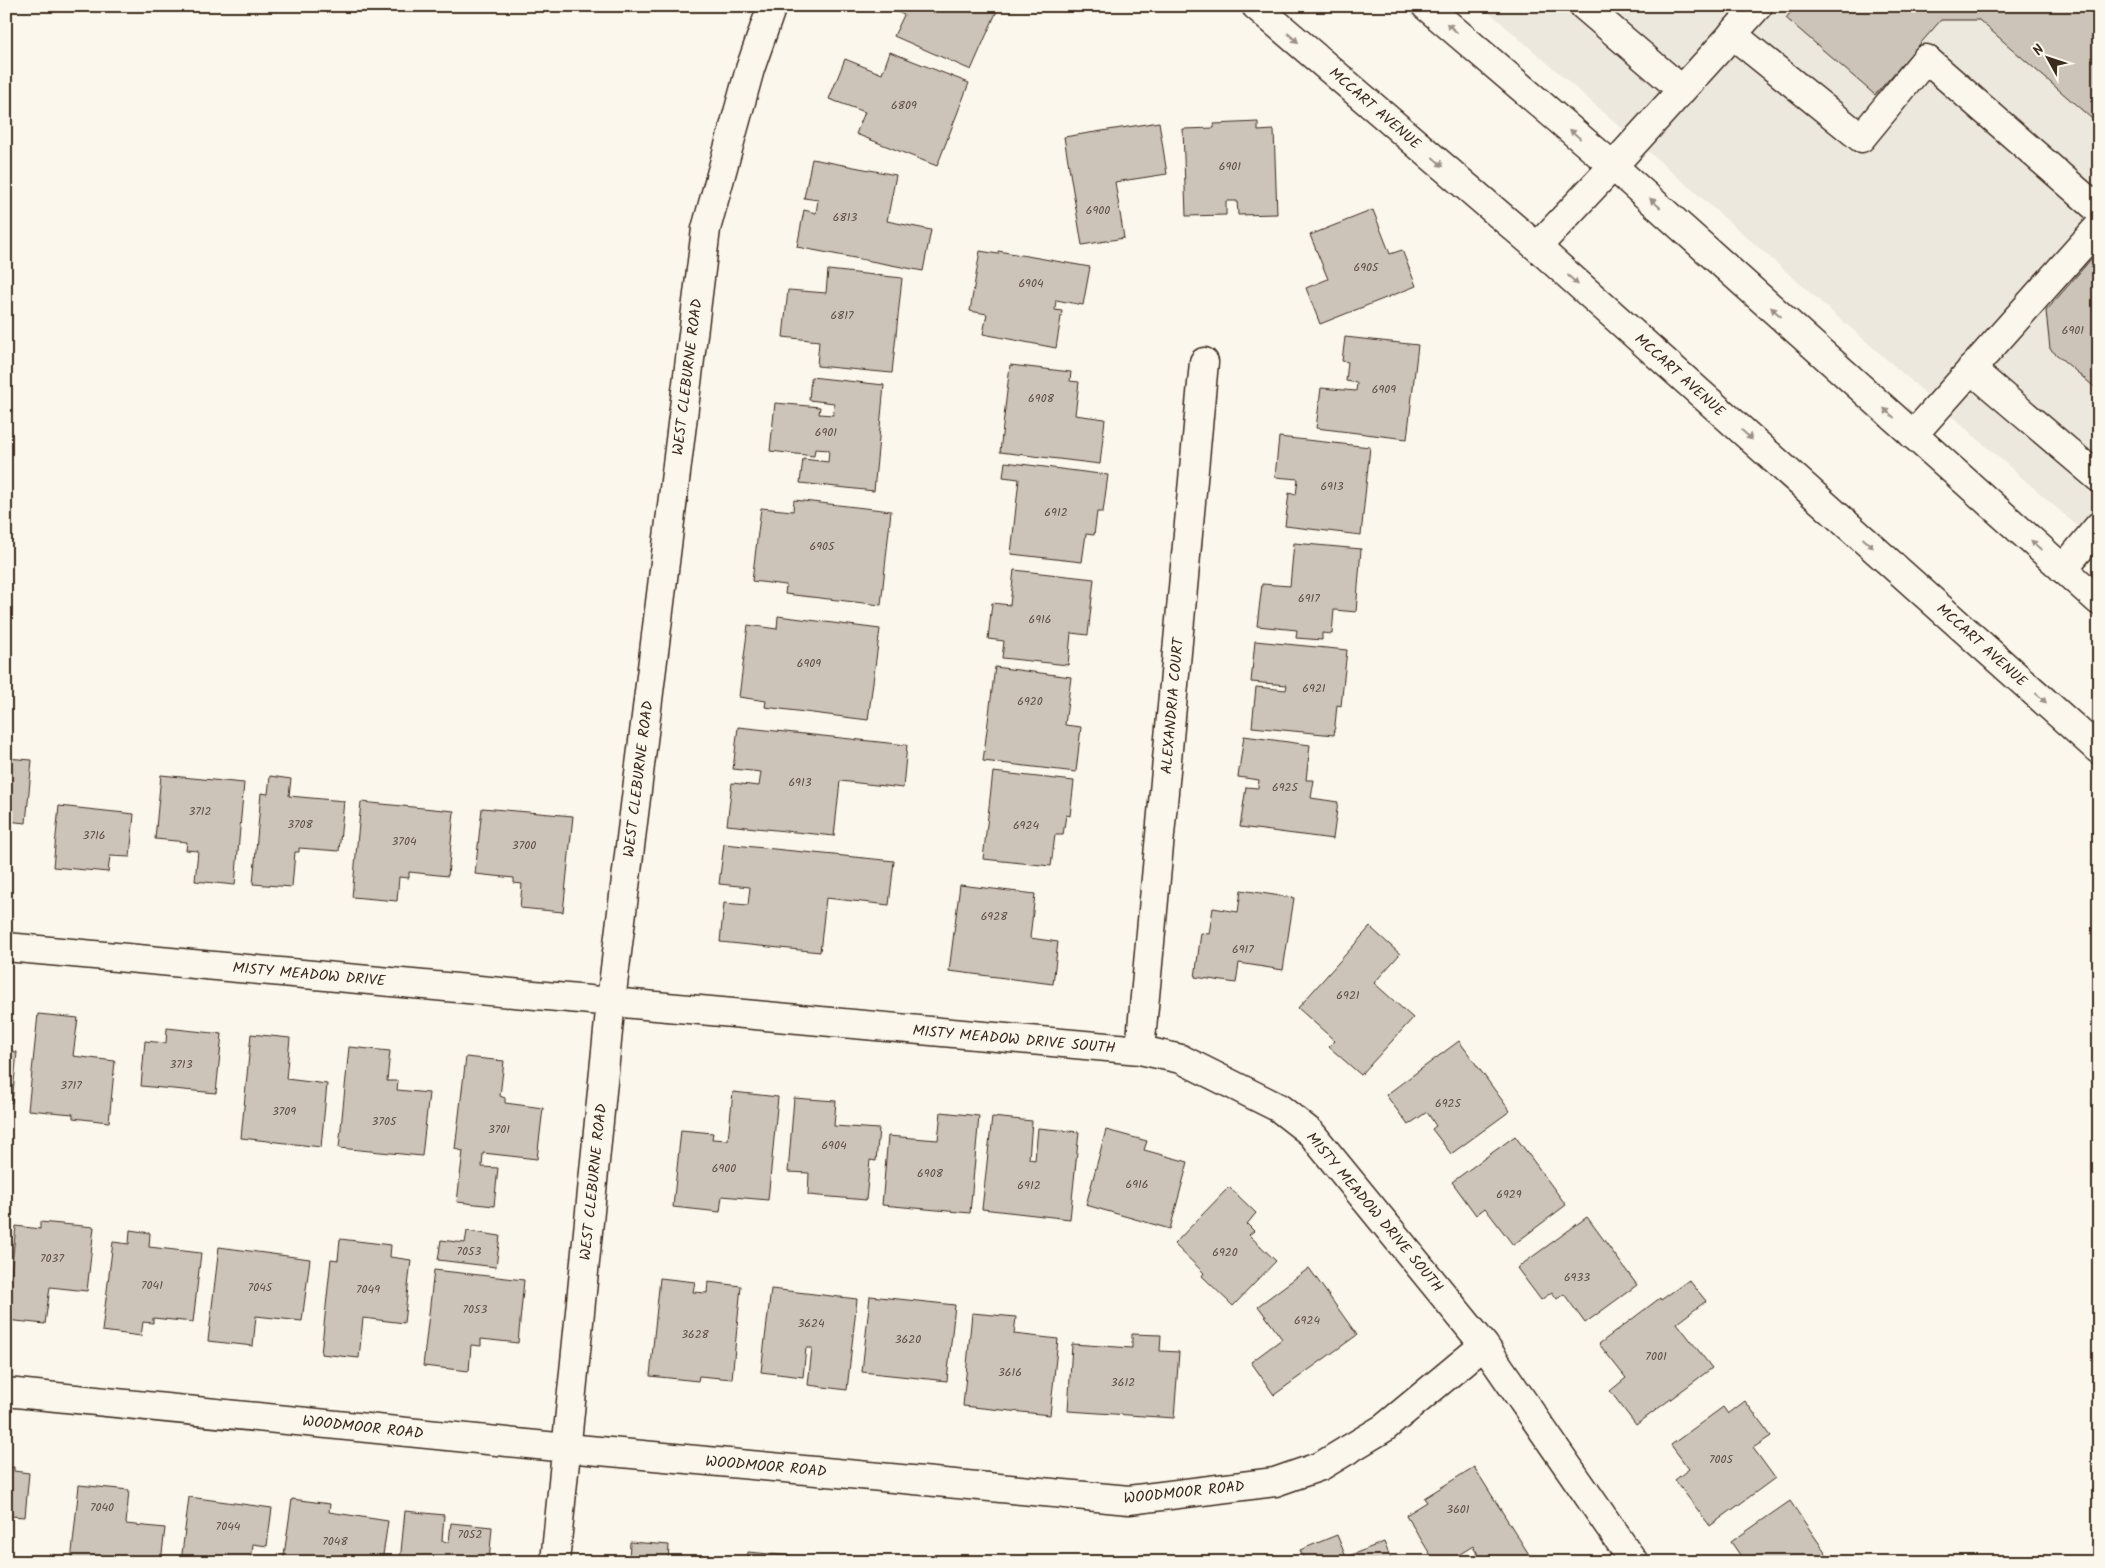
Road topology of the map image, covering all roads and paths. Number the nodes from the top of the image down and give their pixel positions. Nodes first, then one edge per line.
1 (772, 6) edge
2 (1256, 6) edge
3 (1426, 6) edge
4 (1584, 6) edge
5 (1750, 9) edge
6 (1732, 34) junction
7 (1682, 90) junction
8 (1612, 166) junction
9 (2099, 210) edge
10 (2099, 226) edge
11 (1537, 247) junction
12 (1204, 362) dead end
13 (1971, 369) junction
14 (1913, 435) junction
15 (2099, 478) edge
16 (2099, 526) edge
17 (2063, 569) junction
18 (2099, 601) edge
19 (2099, 750) edge
20 (6, 947) edge
21 (611, 1001) junction
22 (1140, 1050) junction
23 (1484, 1345) junction
24 (6, 1392) edge
25 (567, 1448) junction
26 (555, 1562) edge
27 (1634, 1562) edge

1 - 21 street, WEST CLEBURNE ROAD
2 -> 11 street, MCCART AVENUE
8 -> 3 street
4 - 7 street
5 - 6 street
6 - 7 street
6 - 9 street
7 - 8 street
8 - 11 street
14 -> 8 street
10 - 13 street
11 -> 19 street, MCCART AVENUE
12 - 22 street, ALEXANDRIA COURT
13 - 14 street
13 - 15 street
17 -> 14 street
16 - 17 street
17 - 18 street
20 - 21 street, MISTY MEADOW DRIVE
21 - 22 street, MISTY MEADOW DRIVE SOUTH
21 - 25 street, WEST CLEBURNE ROAD
22 - 23 street, MISTY MEADOW DRIVE SOUTH
23 - 25 street, WOODMOOR ROAD
23 - 27 street, MISTY MEADOW DRIVE SOUTH
24 - 25 street, WOODMOOR ROAD
25 - 26 street, WEST CLEBURNE ROAD

